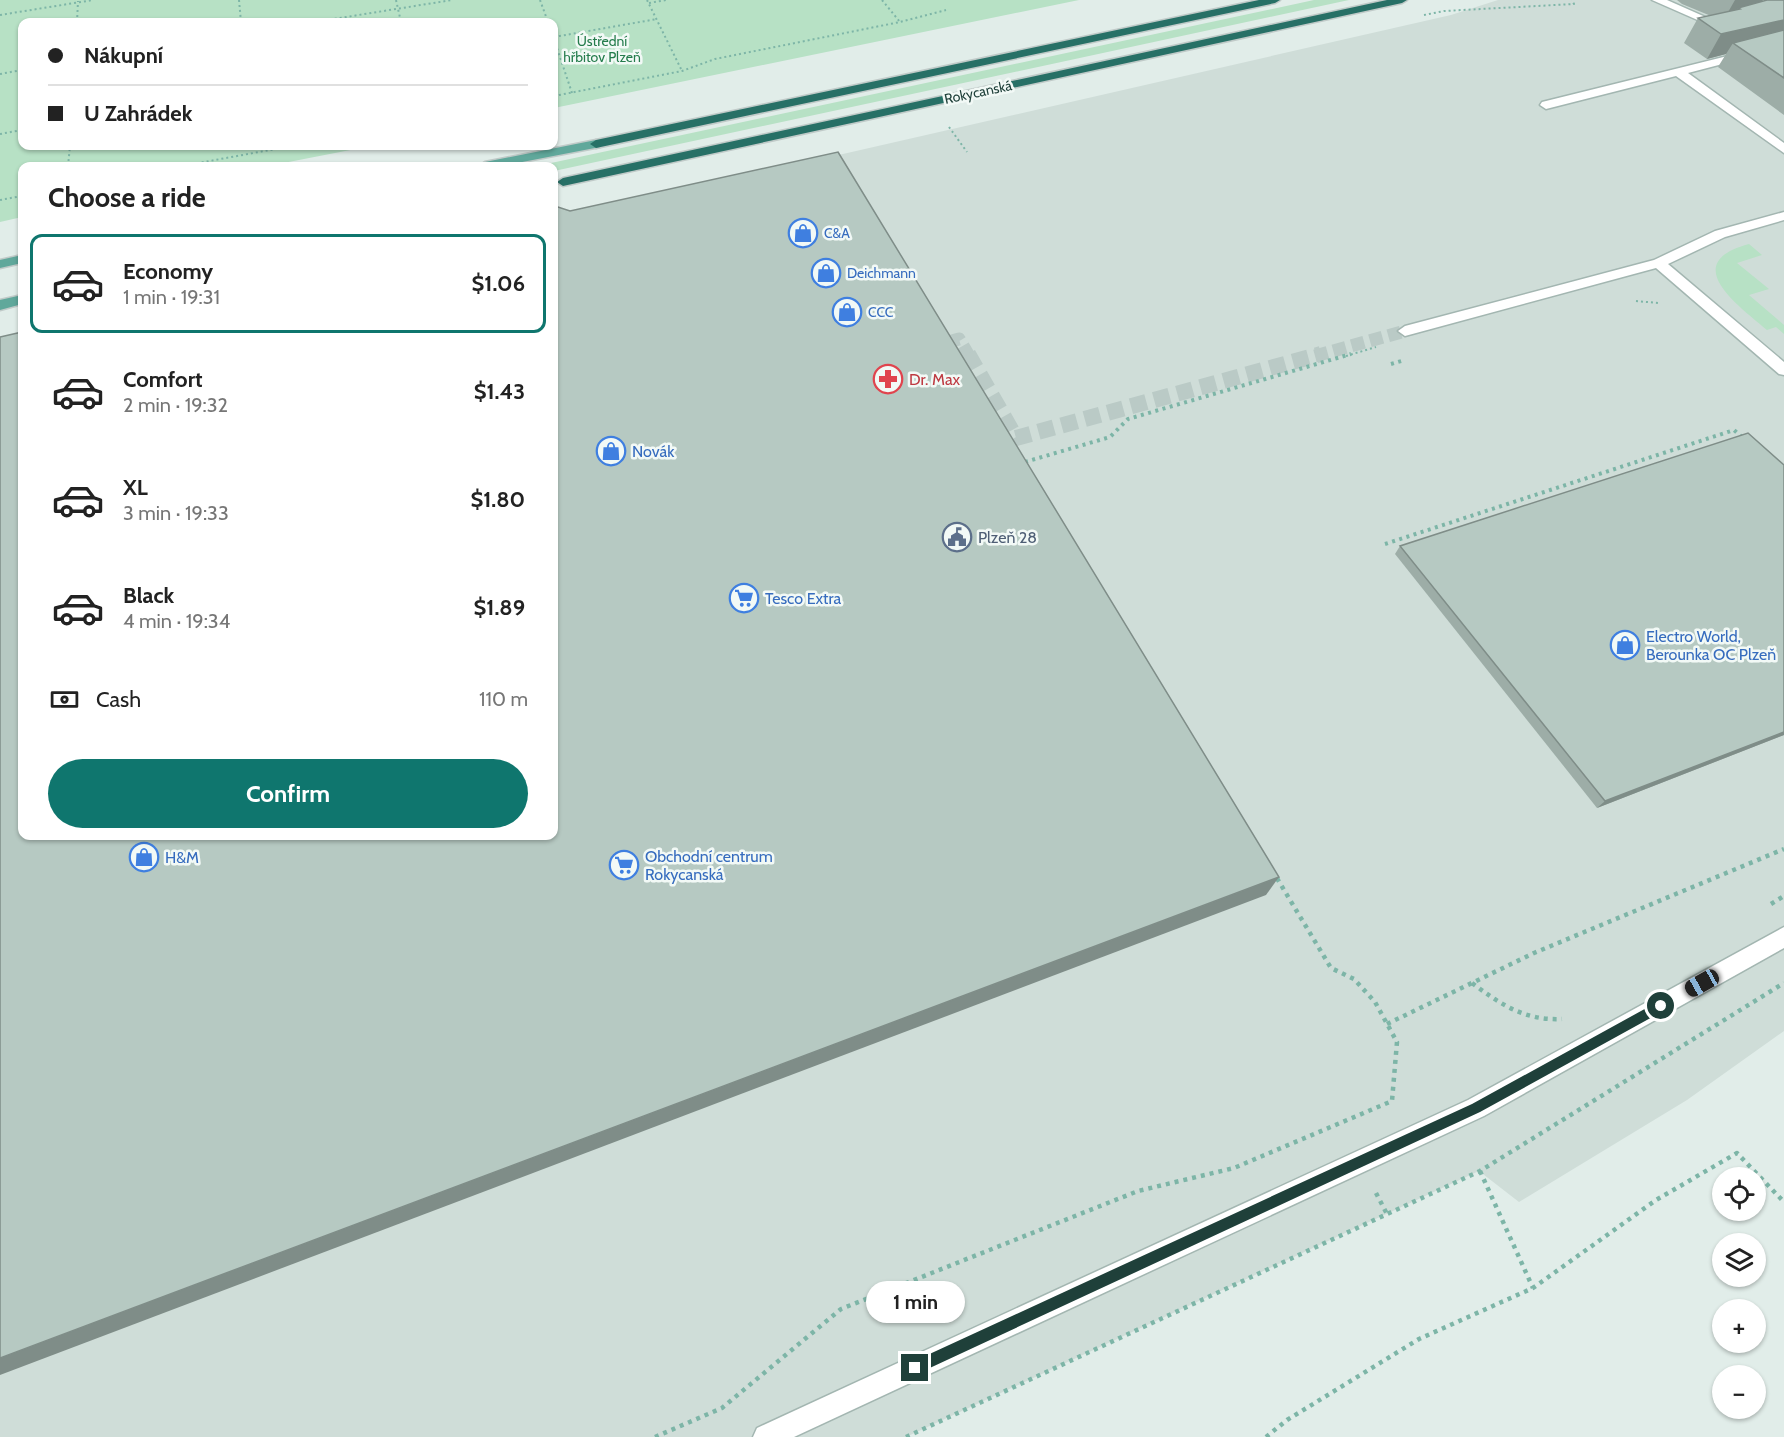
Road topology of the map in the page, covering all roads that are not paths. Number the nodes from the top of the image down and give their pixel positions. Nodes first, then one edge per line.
1 (1275, 0) edge
2 (1402, 0) edge
3 (1657, 0) edge
4 (1733, 24) edge
5 (1784, 45) edge
6 (1679, 72) junction
7 (1546, 105) dead end
8 (596, 144) joint
9 (1784, 149) edge
10 (505, 162) edge
11 (558, 183) edge
12 (1784, 216) edge
13 (18, 260) edge
14 (1659, 263) junction
15 (0, 264) edge
16 (18, 301) edge
17 (0, 305) edge
18 (1405, 332) tunnel mouth
19 (1784, 370) edge
20 (1784, 938) edge
21 (766, 1437) edge

1 - 8 highway, Rokycanská
2 - 11 highway, Rokycanská
3 - 4 street
5 - 6 street
6 - 7 street
6 - 9 street
8 - 10 main road, Rokycanská
12 - 14 street
13 - 15 main road
14 - 18 street
14 - 19 street
16 - 17 main road
20 - 21 street

